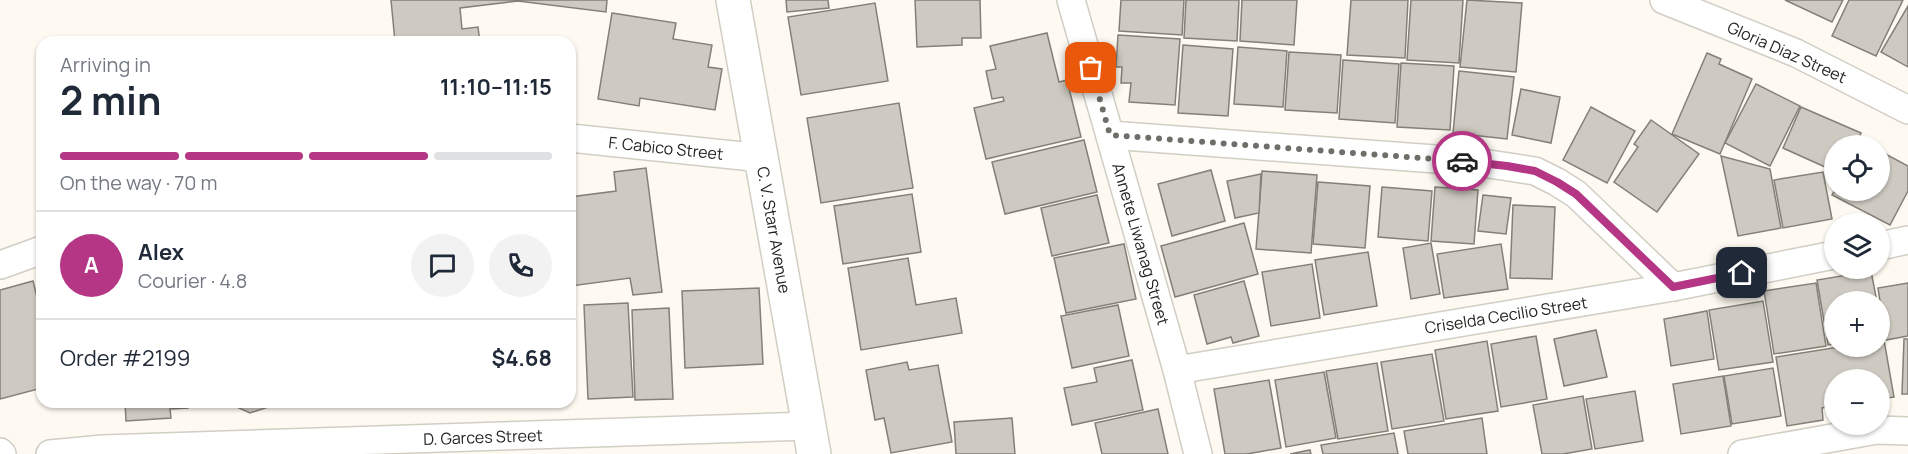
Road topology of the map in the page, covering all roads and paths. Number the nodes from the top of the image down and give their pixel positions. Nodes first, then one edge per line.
1 (1071, 0) edge
2 (1664, 0) edge
3 (734, 3) edge
4 (1908, 110) edge
5 (1110, 135) junction
6 (576, 139) edge
7 (762, 159) junction
8 (1908, 240) edge
9 (1890, 244) edge
10 (36, 252) edge
11 (1824, 257) edge
12 (0, 265) edge
13 (1673, 287) junction
14 (1177, 370) junction
15 (1908, 431) edge
16 (811, 440) edge
17 (50, 454) edge
18 (1198, 454) edge
19 (1742, 454) edge

1 - 5 street, Annete Liwanag Street
2 - 4 street, Gloria Diaz Street
3 - 7 main road, C. V. Starr Avenue
5 - 13 street
5 - 14 street, Annete Liwanag Street
6 - 7 street, F. Cabico Street
7 - 16 main road, C. V. Starr Avenue
8 - 9 street
10 - 12 street
11 - 13 street, Criselda Cecilio Street
13 - 14 street, Criselda Cecilio Street
14 - 18 street, Annete Liwanag Street
15 - 19 street
16 - 17 street, D. Garces Street

